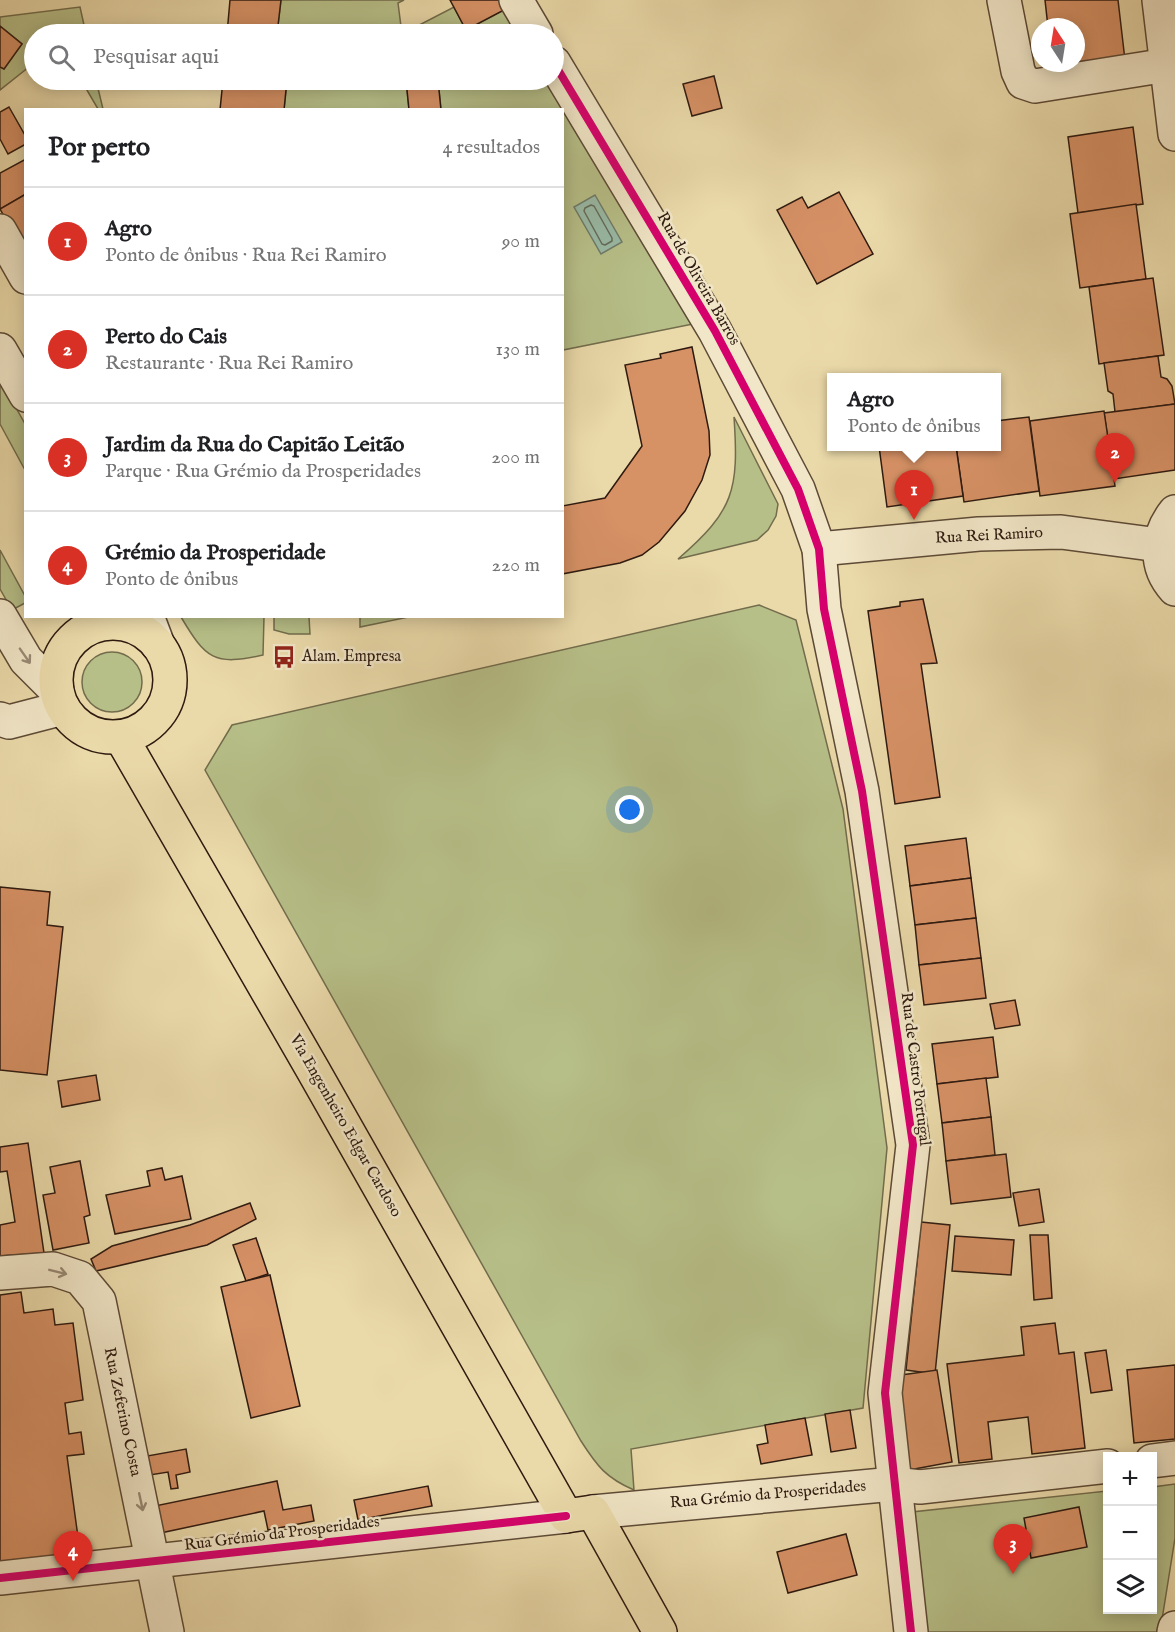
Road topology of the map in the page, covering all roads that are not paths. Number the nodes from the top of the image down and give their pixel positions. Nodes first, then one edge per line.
1 (516, 0) edge
2 (1004, 0) edge
3 (1159, 0) edge
4 (530, 24) edge
5 (1167, 65) junction
6 (564, 80) edge
7 (1175, 134) edge
8 (0, 231) edge
9 (24, 273) edge
10 (0, 350) edge
11 (24, 392) edge
12 (1175, 512) edge
13 (1159, 546) junction
14 (819, 549) junction
15 (1175, 589) edge
16 (0, 616) edge
17 (152, 631) edge
18 (60, 700) junction
19 (0, 719) edge
20 (121, 737) junction
21 (0, 1273) edge
22 (1175, 1458) edge
23 (1157, 1460) edge
24 (1103, 1466) edge
25 (894, 1484) junction
26 (580, 1514) junction
27 (154, 1562) junction
28 (0, 1578) edge
29 (167, 1632) edge
30 (660, 1632) edge
31 (911, 1632) edge

1 - 4 street
2 - 5 street
3 - 5 street
5 - 7 street
6 - 14 street, Rua de Oliveira Barros
8 - 9 street
10 - 11 street
12 - 13 street
13 - 14 street, Rua Rei Ramiro
13 - 15 street
14 - 25 street, Rua de Castro Portugal
16 -> 18 street
17 - 18 main road
17 - 20 main road
18 - 19 street
18 - 20 main road
20 - 26 main road, Via Engenheiro Edgar Cardoso
21 -> 27 street, Rua Zeferino Costa
22 - 23 street
24 - 25 street, Rua Grémio da Prosperidades
25 - 26 street, Rua Grémio da Prosperidades
25 - 31 street, Rua de Castro Portugal
26 - 27 street, Rua Grémio da Prosperidades
26 - 30 main road, Via Engenheiro Edgar Cardoso
27 - 28 street, Rua Grémio da Prosperidades
27 - 29 street, Rua Zeferino Costa

